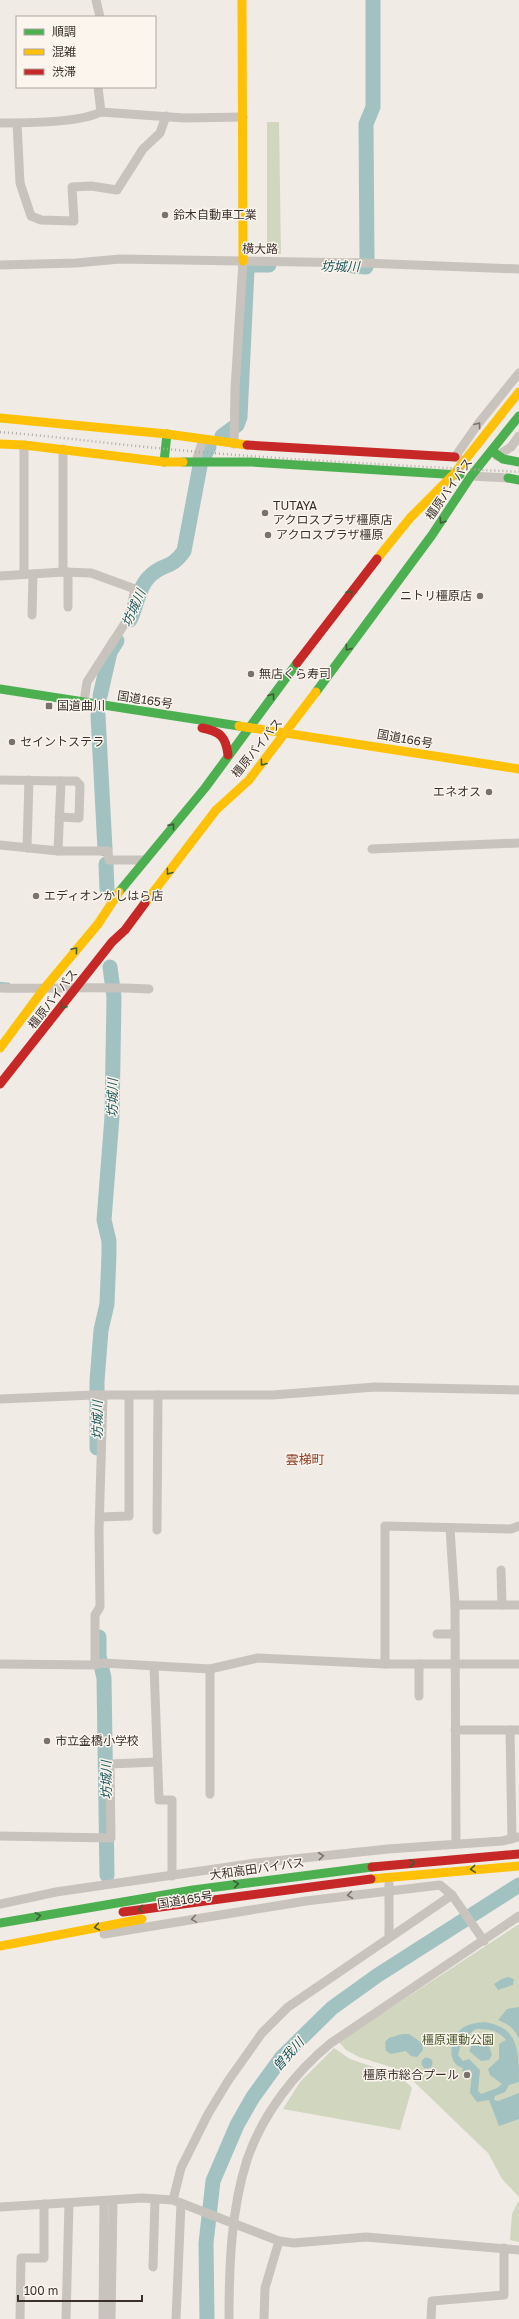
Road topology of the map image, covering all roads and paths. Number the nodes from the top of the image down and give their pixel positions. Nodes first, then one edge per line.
1 (96, 0) edge
2 (242, 0) edge
3 (100, 16) edge
4 (98, 88) edge
5 (101, 112) junction
6 (166, 116) junction
7 (243, 117) junction
8 (0, 123) edge
9 (17, 123) junction
10 (243, 261) junction
11 (0, 265) edge
12 (519, 269) edge
13 (519, 373) edge
14 (519, 392) edge
15 (519, 416) edge
16 (0, 418) edge
17 (167, 434) junction
18 (519, 436) edge
19 (203, 440) junction
20 (0, 444) edge
21 (234, 444) junction
22 (24, 445) junction
23 (63, 449) junction
24 (495, 453) junction
25 (459, 459) junction
26 (196, 461) junction
27 (164, 462) junction
28 (519, 462) edge
29 (454, 474) junction
30 (471, 476) junction
31 (508, 478) joint
32 (519, 480) edge
33 (66, 572) junction
34 (29, 574) junction
35 (0, 576) edge
36 (68, 607) dead end
37 (32, 615) dead end
38 (0, 689) edge
39 (84, 702) junction
40 (181, 718) junction
41 (248, 728) junction
42 (287, 732) junction
43 (228, 755) junction
44 (519, 769) edge
45 (0, 780) edge
46 (29, 780) junction
47 (61, 781) junction
48 (59, 817) junction
49 (163, 838) junction
50 (519, 843) edge
51 (0, 845) edge
52 (27, 848) junction
53 (372, 849) dead end
54 (58, 851) junction
55 (184, 852) junction
56 (145, 860) junction
57 (79, 986) junction
58 (0, 988) edge
59 (149, 989) dead end
60 (43, 990) junction
61 (0, 1048) edge
62 (0, 1084) edge
63 (519, 1390) edge
64 (158, 1395) junction
65 (98, 1396) junction
66 (130, 1396) junction
67 (0, 1398) edge
68 (100, 1517) junction
69 (519, 1526) edge
70 (450, 1528) junction
71 (157, 1530) dead end
72 (502, 1570) dead end
73 (455, 1605) junction
74 (502, 1605) junction
75 (519, 1605) edge
76 (437, 1634) dead end
77 (455, 1634) junction
78 (0, 1664) edge
79 (99, 1664) junction
80 (385, 1664) junction
81 (419, 1664) junction
82 (519, 1664) edge
83 (454, 1665) junction
84 (154, 1666) junction
85 (210, 1669) junction
86 (419, 1696) dead end
87 (455, 1730) junction
88 (515, 1730) edge
89 (157, 1762) junction
90 (210, 1794) dead end
91 (0, 1836) edge
92 (515, 1838) edge
93 (456, 1844) junction
94 (388, 1849) junction
95 (519, 1854) edge
96 (373, 1866) junction
97 (517, 1866) edge
98 (172, 1876) junction
99 (374, 1879) junction
100 (389, 1890) junction
101 (453, 1896) junction
102 (79, 1899) dead end
103 (51, 1903) dead end
104 (0, 1904) edge
105 (0, 1912) edge
106 (114, 1914) dead end
107 (519, 1916) edge
108 (91, 1917) dead end
109 (68, 1921) dead end
110 (0, 1923) edge
111 (389, 1936) junction
112 (482, 1939) junction
113 (0, 1946) edge
114 (155, 2199) junction
115 (109, 2201) junction
116 (69, 2203) junction
117 (179, 2203) junction
118 (44, 2204) junction
119 (0, 2207) edge
120 (231, 2223) junction
121 (280, 2241) junction
122 (504, 2248) junction
123 (519, 2250) edge
124 (153, 2267) dead end
125 (20, 2319) edge
126 (66, 2319) edge
127 (103, 2319) edge
128 (111, 2319) edge
129 (176, 2319) edge
130 (229, 2319) edge
131 (264, 2319) edge
132 (431, 2319) edge

1 - 3 street
2 - 7 main road
4 - 5 street
5 - 6 street
5 - 9 street
6 - 7 street
6 - 9 street
7 - 10 main road
8 - 9 street
10 - 11 street, 横大路
10 - 12 street, 横大路
10 - 21 street
25 -> 13 street
14 - 25 main road, 橿原バイパス
15 - 24 main road, 橿原バイパス
16 - 17 main road
17 - 19 main road
17 - 27 main road
18 - 24 street
19 - 21 main road
19 - 26 street
20 - 22 main road
21 - 25 main road
22 - 23 main road
22 - 34 street
23 - 27 main road
23 - 33 street
24 - 28 main road
24 - 30 main road, 橿原バイパス
25 - 29 main road, 橿原バイパス
26 - 27 main road
26 - 29 main road
29 - 30 main road
41 -> 29 main road, 橿原バイパス
30 - 31 street
30 -> 42 main road, 橿原バイパス
31 - 32 main road
33 - 34 street
33 - 36 street
33 - 39 street
34 - 35 street
34 - 37 street
38 - 39 main road, 国道165号
39 - 40 main road, 国道165号
40 - 41 main road, 国道165号
40 - 43 main road
41 - 42 main road, 国道165号
41 - 43 main road, 橿原バイパス
42 - 44 main road, 国道166号
42 -> 55 main road, 橿原バイパス
49 -> 43 main road, 橿原バイパス
45 - 46 street
46 - 47 street
46 - 52 street
47 - 48 street
47 - 48 street
48 - 54 street
49 - 55 main road
49 - 56 main road, 橿原バイパス
50 - 53 street
51 - 52 street
52 - 54 street
54 - 56 street
55 -> 57 main road, 橿原バイパス
60 -> 56 main road, 橿原バイパス
57 - 59 street
57 - 60 street
57 -> 62 main road, 橿原バイパス
58 - 60 street
60 - 61 main road, 橿原バイパス
63 - 64 street
64 - 66 street
64 - 71 street
65 - 66 street
65 - 67 street
65 - 68 street
66 - 68 street
68 - 79 street
69 - 70 street
70 - 73 street
70 - 80 street
72 - 74 street
73 - 74 street
73 - 77 street
74 - 75 street
76 - 77 street
77 - 83 street
78 - 79 street
79 - 84 street
80 - 81 street
80 - 85 street
81 - 83 street
81 - 86 street
82 - 83 street
83 - 87 street
84 - 85 street
84 - 89 street
85 - 90 street
87 - 88 street
87 - 93 street
88 - 92 street
89 - 91 street
89 - 98 street
92 - 93 street
93 - 94 street
98 -> 94 street
94 - 100 street
96 -> 95 main road, 大和高田バイパス
96 - 102 main road, 国道165号
110 -> 96 main road, 大和高田バイパス
97 -> 99 main road, 大和高田バイパス
98 - 104 street
99 -> 106 main road, 大和高田バイパス
99 -> 113 main road, 国道165号
100 - 101 street
100 - 111 street
100 -> 113 street
101 - 111 street
101 - 112 street
103 - 105 main road
107 - 112 street
108 - 109 main road
111 - 117 street
112 - 120 street
114 - 115 street
114 - 117 street
114 - 124 street
115 - 116 street
115 - 127 street
115 - 128 street
116 - 118 street
116 - 126 street
117 - 120 street
117 - 129 street
118 - 119 street
118 - 125 street
120 - 121 street
120 - 130 street
121 - 122 street
121 - 131 street
122 - 123 street
122 - 132 street

